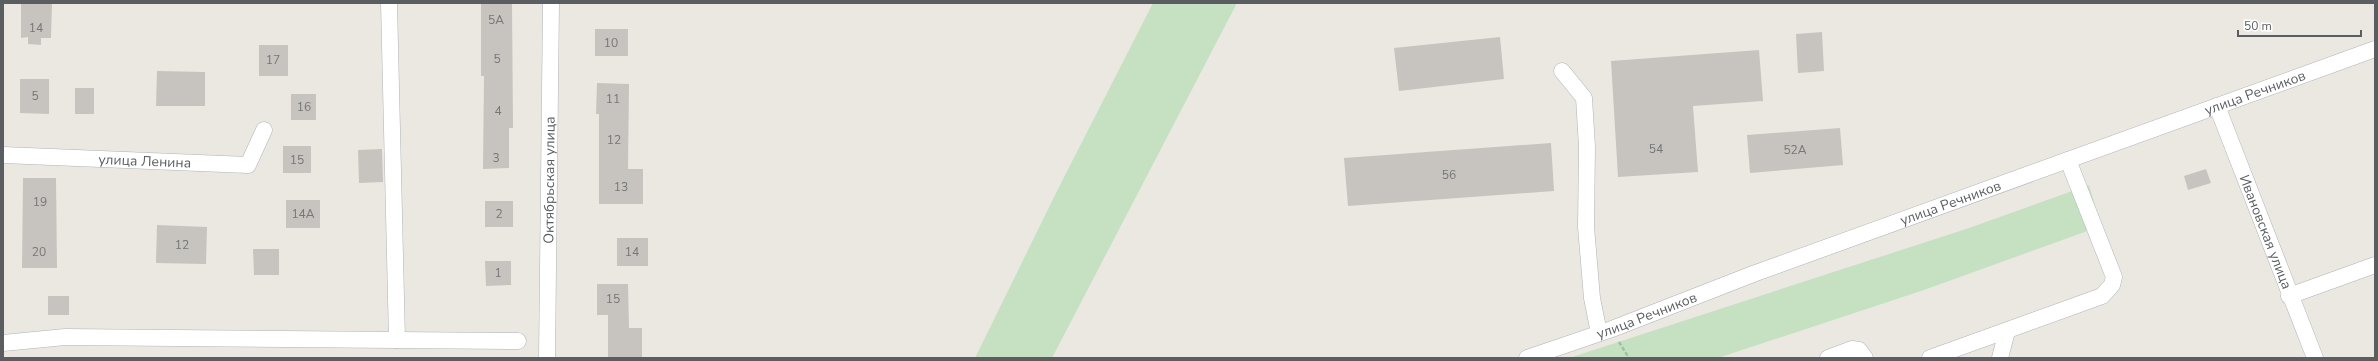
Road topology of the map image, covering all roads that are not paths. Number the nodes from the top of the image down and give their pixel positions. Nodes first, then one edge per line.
1 (389, 3) edge
2 (551, 3) edge
3 (2375, 49) edge
4 (1562, 71) dead end
5 (2216, 106) junction
6 (264, 130) dead end
7 (3, 155) edge
8 (2068, 160) junction
9 (2375, 265) edge
10 (2289, 296) junction
11 (2007, 330) junction
12 (1599, 333) junction
13 (397, 340) junction
14 (518, 341) dead end
15 (3, 343) edge
16 (547, 358) edge
17 (1526, 358) edge
18 (1828, 358) edge
19 (1864, 358) edge
20 (1930, 358) edge
21 (2000, 358) edge
22 (2315, 358) edge

1 - 13 street
2 - 16 street, Октябрьская улица
3 - 5 street, улица Речников
4 - 12 street
5 - 8 street, улица Речников
5 - 10 street, Ивановская улица
6 - 7 street, улица Ленина
8 - 11 street
8 - 12 street, улица Речников
9 - 10 street
10 - 22 street, Ивановская улица
11 - 20 street
11 - 21 street
12 - 17 street, улица Речников
13 - 14 street
13 - 15 street
18 - 19 street

